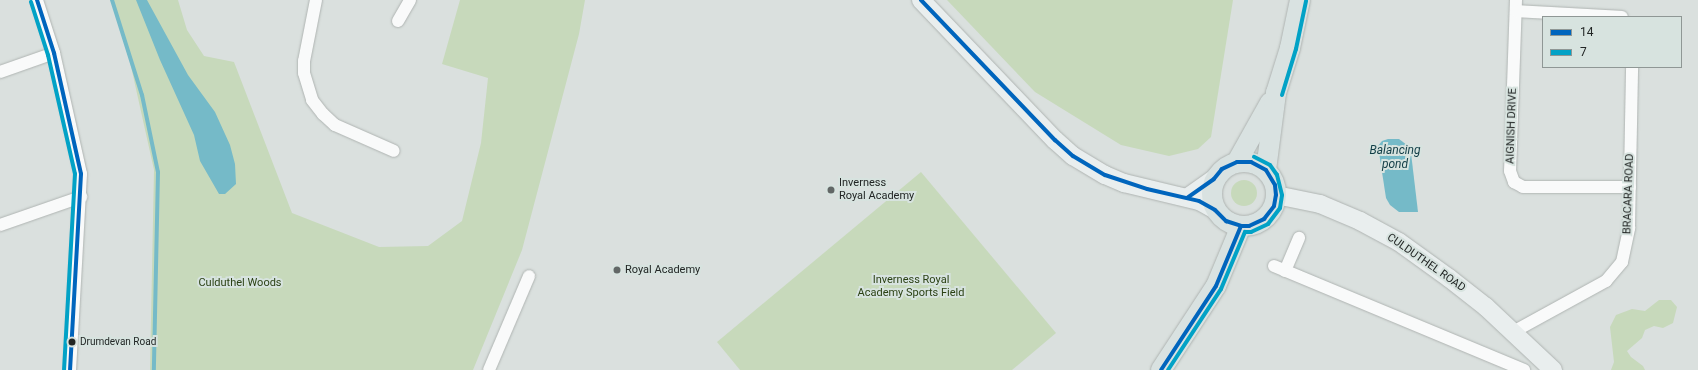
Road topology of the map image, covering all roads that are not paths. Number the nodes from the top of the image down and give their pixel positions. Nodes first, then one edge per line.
1 (37, 0) edge
2 (316, 0) edge
3 (922, 0) edge
4 (1300, 0) edge
5 (406, 1) edge
6 (1516, 6) edge
7 (1612, 16) edge
8 (398, 20) dead end
9 (54, 52) junction
10 (1632, 68) edge
11 (0, 72) edge
12 (1276, 93) junction
13 (394, 151) dead end
14 (1237, 162) junction
15 (1266, 170) junction
16 (1214, 179) junction
17 (1630, 187) junction
18 (1276, 195) junction
19 (81, 197) junction
20 (1188, 197) junction
21 (1216, 210) junction
22 (0, 225) edge
23 (1241, 226) junction
24 (1299, 238) dead end
25 (529, 276) dead end
26 (1513, 332) junction
27 (70, 370) edge
28 (490, 370) edge
29 (1161, 370) edge
30 (1524, 370) edge
31 (1553, 370) edge

1 - 9 street
2 - 13 street
3 - 20 main road
4 - 12 main road
5 - 8 street
6 - 7 street
6 - 17 street, AIGNISH DRIVE
9 - 11 street
9 - 19 street
10 - 17 street, BRACARA ROAD
12 - 14 main road
12 - 15 main road
14 - 15 main road
14 - 16 main road
15 - 18 main road
16 - 20 main road
16 - 21 main road
17 - 26 street, BRACARA ROAD
18 - 23 main road
18 - 26 main road, CULDUTHEL ROAD
19 - 22 street
19 - 27 street
20 - 21 main road
21 - 23 main road
23 - 29 main road
24 - 30 street
25 - 28 street
26 - 31 main road, CULDUTHEL ROAD

